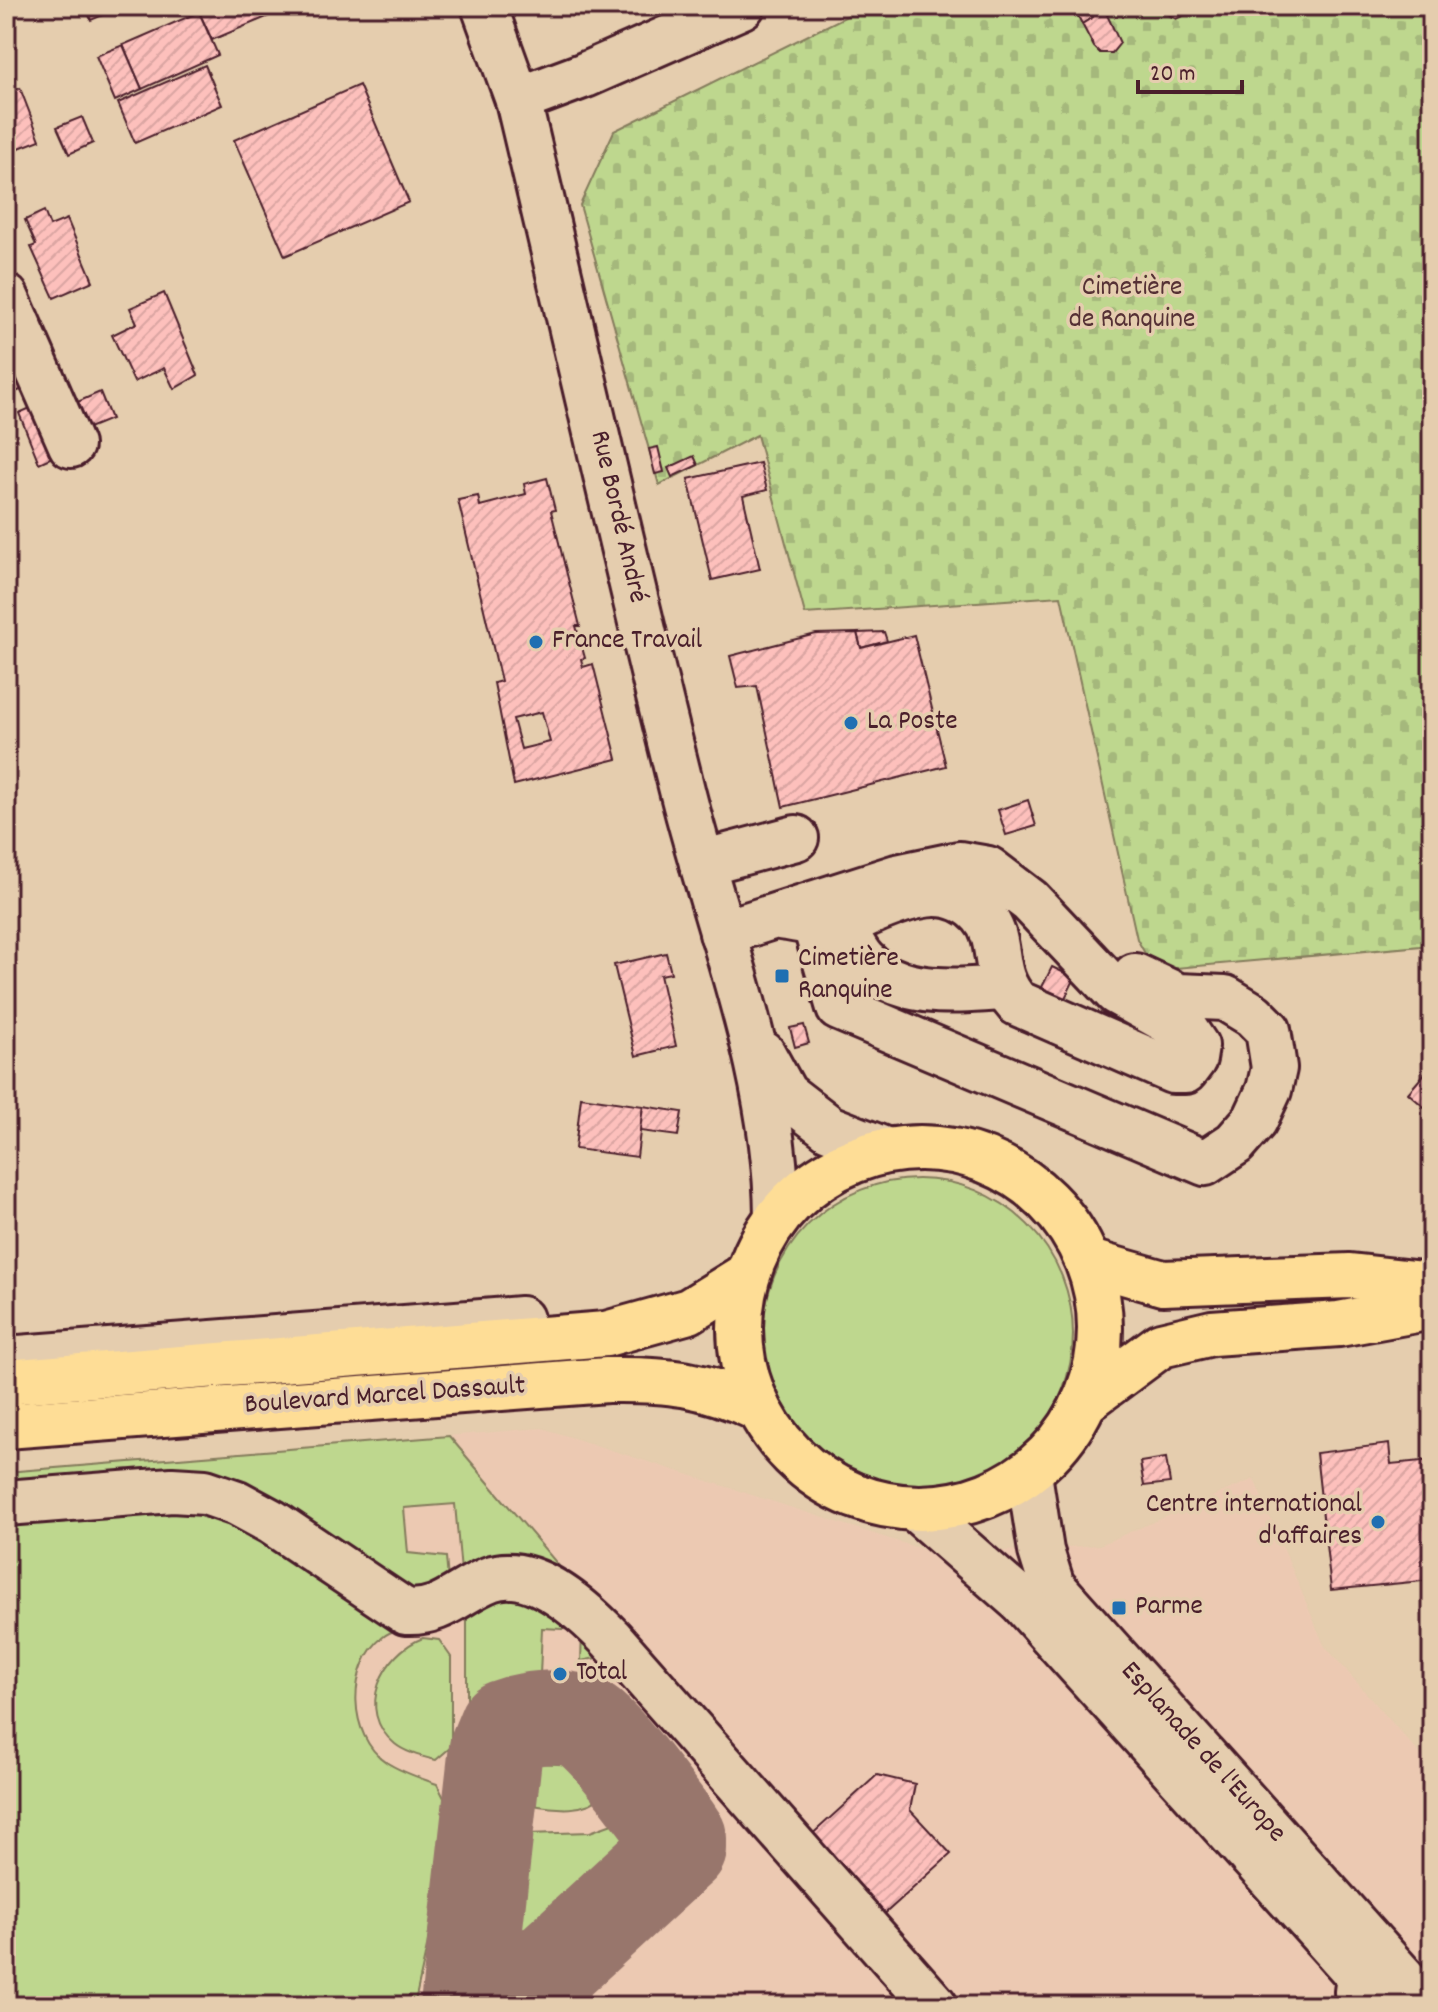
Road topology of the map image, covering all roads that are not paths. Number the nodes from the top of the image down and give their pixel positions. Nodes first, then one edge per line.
1 (484, 6) edge
2 (742, 6) edge
3 (518, 100) junction
4 (6, 297) edge
5 (71, 445) dead end
6 (796, 838) dead end
7 (702, 863) junction
8 (812, 921) junction
9 (1057, 930) junction
10 (722, 933) junction
11 (1003, 988) junction
12 (750, 1031) junction
13 (885, 1150) junction
14 (777, 1217) junction
15 (1089, 1262) junction
16 (747, 1275) junction
17 (1432, 1285) edge
18 (1432, 1307) edge
19 (6, 1359) edge
20 (6, 1382) edge
21 (1088, 1399) junction
22 (759, 1409) junction
23 (6, 1426) edge
24 (1029, 1474) junction
25 (6, 1503) edge
26 (917, 1510) junction
27 (1372, 1996) edge
28 (935, 2006) edge
29 (1428, 2006) edge

1 - 3 street, Rue Bordé André
2 - 3 street
3 - 7 street, Rue Bordé André
4 - 5 street
6 - 7 street
7 - 10 street, Rue Bordé André
8 - 9 street
8 - 9 street
8 - 10 street
8 - 11 street
8 - 11 street
9 - 11 street
10 - 12 street, Rue Bordé André
12 - 13 street
12 - 14 street, Rue Bordé André
13 - 14 main road
13 - 15 main road
14 - 16 main road
15 - 17 main road
15 - 21 main road
16 - 19 street
16 - 20 main road, Boulevard Marcel Dassault
16 - 22 main road
18 - 21 main road
21 - 24 main road
22 - 23 main road, Boulevard Marcel Dassault
22 - 26 main road
24 - 26 main road
24 - 29 street, Esplanade de l'Europe
25 - 28 street
26 - 27 street, Esplanade de l'Europe

